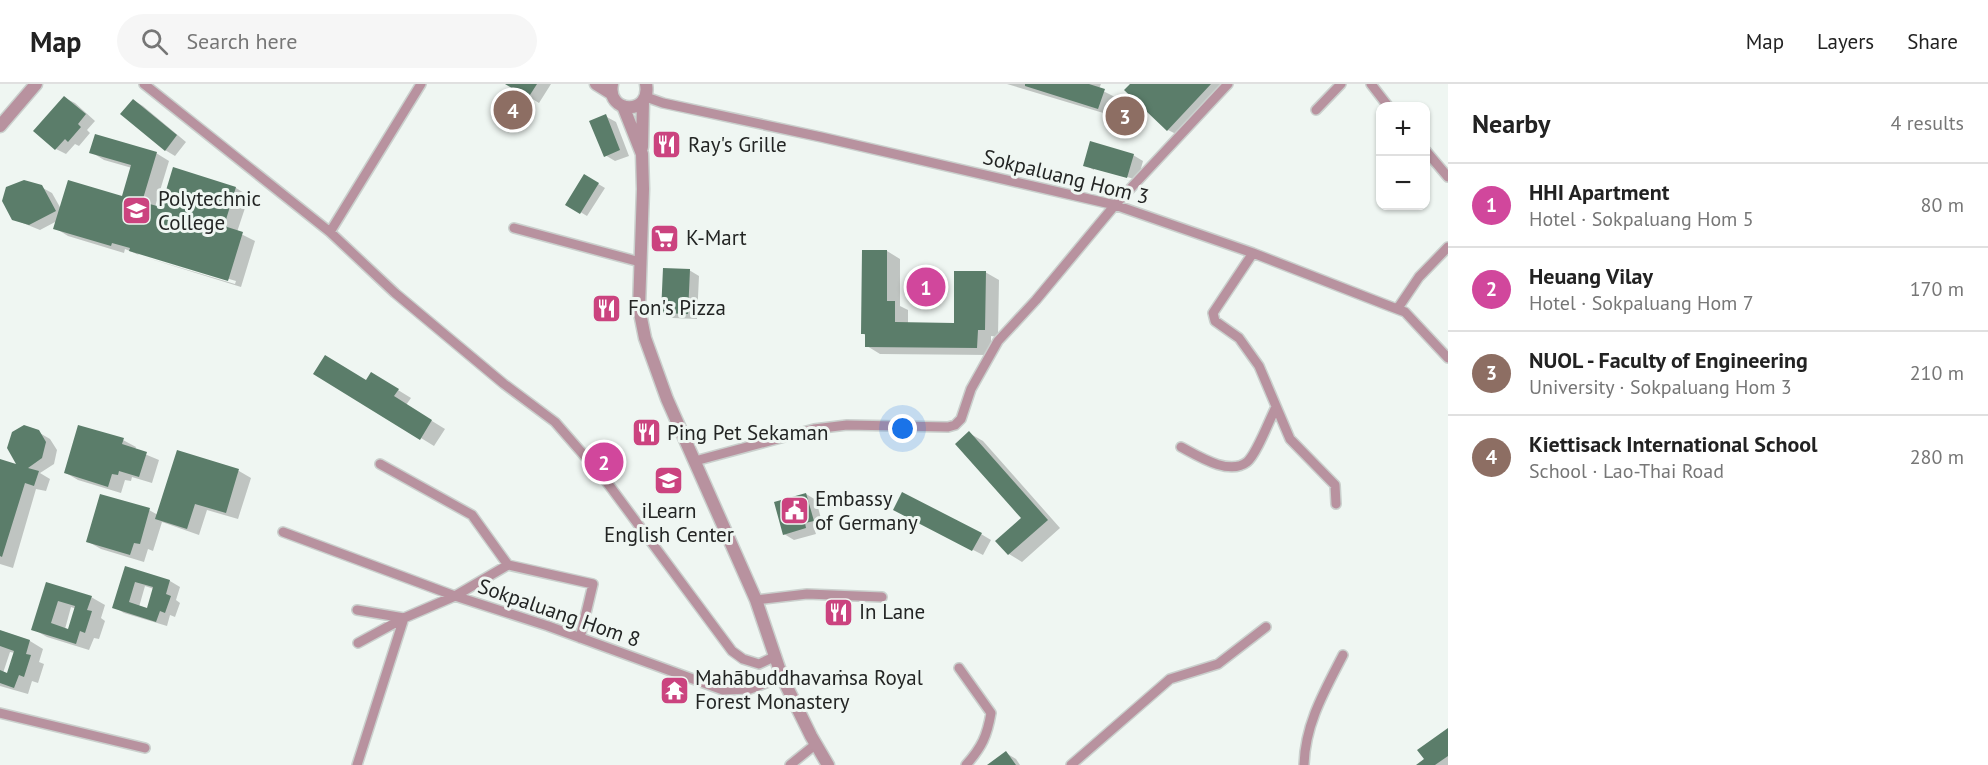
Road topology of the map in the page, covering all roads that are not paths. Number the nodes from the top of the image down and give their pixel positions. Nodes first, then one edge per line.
1 (144, 84) edge
2 (421, 84) edge
3 (596, 84) edge
4 (1228, 84) edge
5 (1341, 84) edge
6 (1371, 84) edge
7 (29, 87) edge
8 (612, 89) edge
9 (645, 94) edge
10 (1385, 102) edge
11 (623, 106) junction
12 (1316, 110) dead end
13 (0, 126) edge
14 (642, 154) junction
15 (1429, 156) edge
16 (1448, 177) edge
17 (1115, 205) junction
18 (514, 228) dead end
19 (330, 232) junction
20 (1448, 247) edge
21 (1253, 253) junction
22 (640, 262) junction
23 (1398, 308) junction
24 (1448, 358) edge
25 (1275, 409) junction
26 (1181, 447) dead end
27 (694, 461) junction
28 (380, 464) dead end
29 (1336, 504) dead end
30 (283, 532) dead end
31 (507, 565) junction
32 (455, 596) junction
33 (882, 597) dead end
34 (756, 600) junction
35 (357, 610) dead end
36 (404, 618) junction
37 (1266, 627) dead end
38 (580, 638) junction
39 (358, 643) dead end
40 (1343, 655) dead end
41 (776, 656) junction
42 (958, 668) dead end
43 (782, 677) junction
44 (0, 713) edge
45 (816, 744) junction
46 (145, 748) dead end
47 (357, 765) edge
48 (790, 765) edge
49 (828, 765) edge
50 (966, 765) edge
51 (1071, 765) edge
52 (1304, 765) edge

1 - 19 street
2 - 19 street
3 - 8 street
4 - 17 street
5 - 12 street
6 - 10 street
7 - 13 street
8 - 11 street
9 - 11 street
9 - 14 street
9 - 17 street, Sokpaluang Hom 3
11 - 14 street
14 - 22 street
15 - 16 street
17 - 21 street, Sokpaluang Hom 3
17 - 27 street
18 - 22 street
19 - 41 street
20 - 23 street
21 - 23 street, Sokpaluang Hom 3
21 - 25 street
22 - 27 street
23 - 24 street, Sokpaluang Hom 3
25 - 26 street
25 - 29 street
27 - 34 street
28 - 31 street
30 - 32 street
31 - 32 street
31 - 38 street
32 - 36 street, Sokpaluang Hom 8
32 - 38 street, Sokpaluang Hom 8
33 - 34 street
34 - 41 street
35 - 36 street
36 - 39 street, Sokpaluang Hom 8
36 - 47 street
37 - 51 street
38 - 43 street, Sokpaluang Hom 8
40 - 52 street
41 - 43 street
42 - 50 street
43 - 45 street
44 - 46 street
45 - 48 street
45 - 49 street

